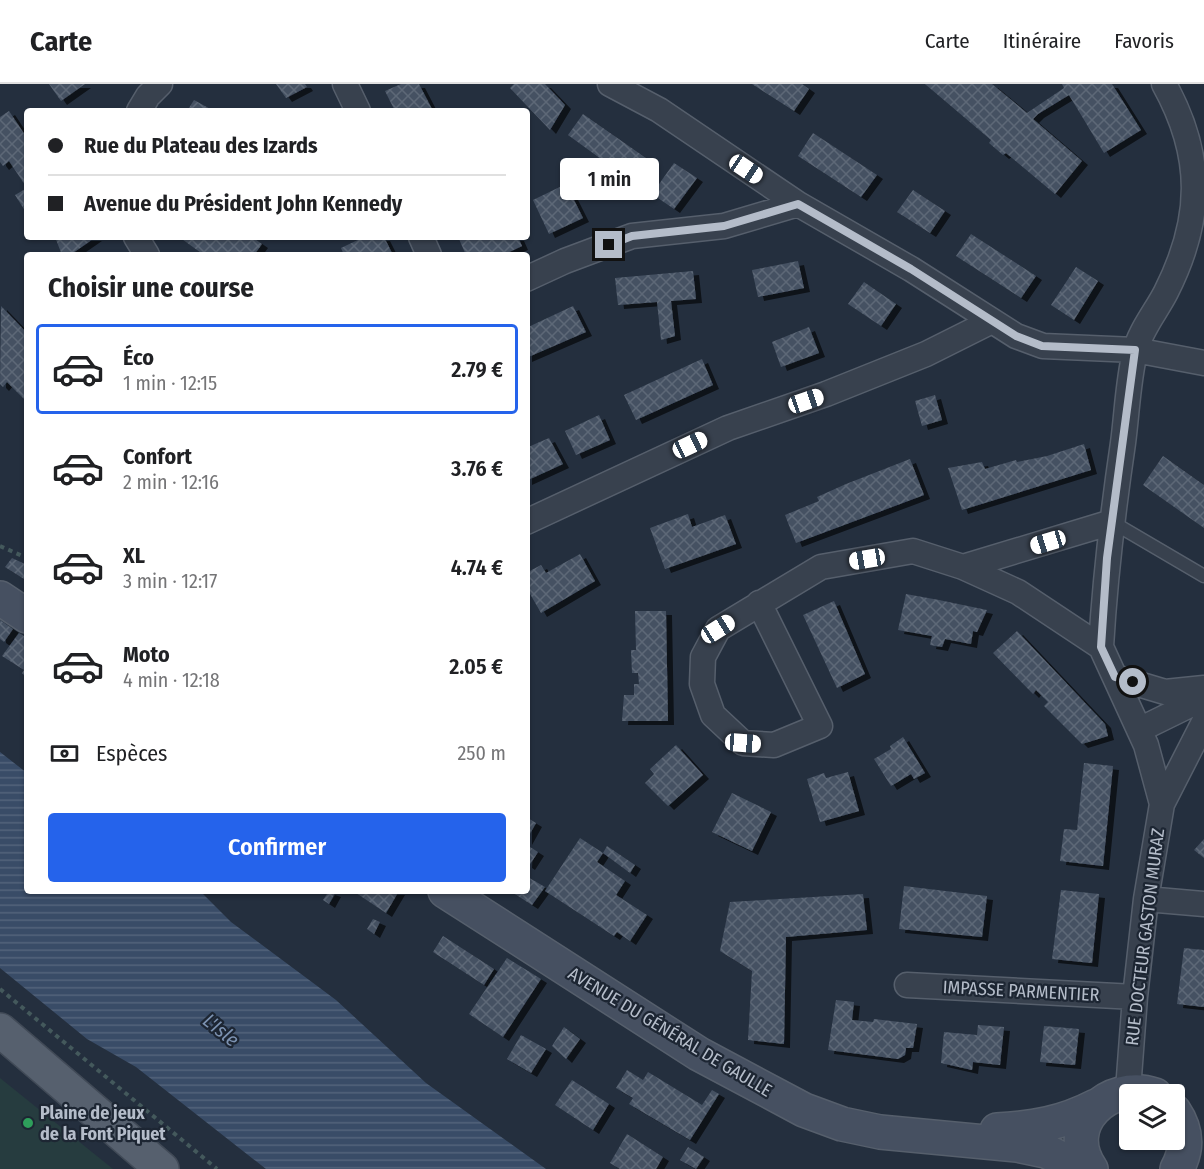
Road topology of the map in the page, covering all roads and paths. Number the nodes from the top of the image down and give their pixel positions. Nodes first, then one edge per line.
1 (160, 84) edge
2 (345, 84) edge
3 (610, 84) edge
4 (1164, 84) edge
5 (141, 108) edge
6 (357, 108) edge
7 (1199, 182) edge
8 (798, 204) junction
9 (530, 277) edge
10 (992, 321) junction
11 (1135, 350) junction
12 (1204, 363) edge
13 (530, 520) edge
14 (1112, 522) junction
15 (0, 546) edge
16 (24, 557) edge
17 (963, 567) junction
18 (1204, 576) edge
19 (0, 598) edge
20 (759, 603) junction
21 (24, 614) edge
22 (1101, 647) junction
23 (1115, 677) junction
24 (1204, 688) edge
25 (1204, 698) edge
26 (1204, 722) edge
27 (1139, 730) junction
28 (1162, 804) junction
29 (450, 894) edge
30 (1146, 899) junction
31 (1204, 903) edge
32 (907, 985) dead end
33 (0, 989) edge
34 (1135, 997) junction
35 (0, 1030) edge
36 (0, 1045) edge
37 (1141, 1084) edge
38 (1119, 1093) edge
39 (1185, 1103) edge
40 (1096, 1106) junction
41 (1204, 1106) edge
42 (95, 1114) junction
43 (911, 1135) junction
44 (1185, 1138) edge
45 (1188, 1154) edge
46 (162, 1169) edge
47 (217, 1169) edge
48 (1082, 1169) edge
49 (1091, 1169) edge

1 - 5 street
2 - 6 street
3 - 8 street
4 - 7 street
7 - 11 street
8 - 9 street
8 - 10 street
10 - 11 street
10 - 13 street
11 - 12 street
11 - 14 street
14 - 17 street
14 - 18 lane
14 - 22 street
15 - 16 path
17 - 20 street
17 - 22 street
19 - 21 main road
20 - 20 street
22 - 23 street
23 - 24 street
23 - 27 street
25 - 27 street
26 - 28 street, RUE DOCTEUR GASTON MURAZ
27 - 28 street
28 - 30 street, RUE DOCTEUR GASTON MURAZ
29 - 43 main road, AVENUE DU GÉNÉRAL DE GAULLE
30 - 31 street
30 - 34 street, RUE DOCTEUR GASTON MURAZ
32 - 34 street, IMPASSE PARMENTIER
33 - 47 path
34 - 37 street, RUE DOCTEUR GASTON MURAZ
35 - 42 main road
36 - 42 main road
38 - 40 main road, AVENUE DU GÉNÉRAL DE GAULLE
39 - 41 main road
40 - 43 main road, AVENUE DU GÉNÉRAL DE GAULLE
40 - 49 main road
42 - 46 main road
43 - 48 main road, AVENUE DU GÉNÉRAL DE GAULLE
44 - 45 main road

